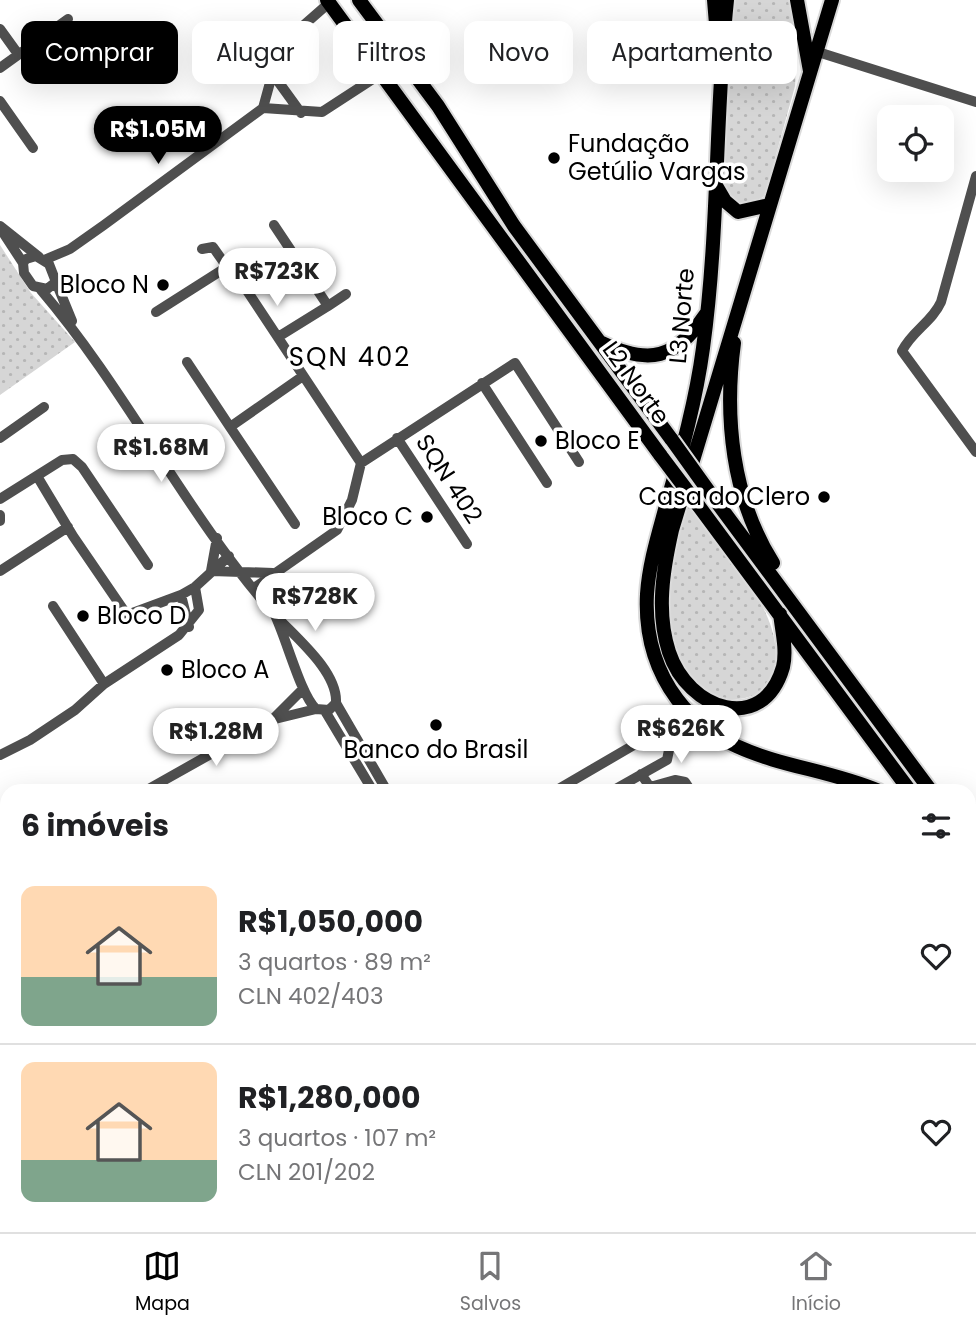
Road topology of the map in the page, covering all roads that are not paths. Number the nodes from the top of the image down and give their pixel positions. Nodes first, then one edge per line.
1 (359, 0) edge
2 (714, 0) edge
3 (727, 0) edge
4 (797, 0) edge
5 (832, 0) edge
6 (328, 1) edge
7 (68, 19) dead end
8 (307, 21) edge
9 (343, 21) edge
10 (375, 21) edge
11 (715, 21) edge
12 (725, 21) edge
13 (0, 29) edge
14 (818, 52) junction
15 (18, 54) junction
16 (0, 68) edge
17 (811, 72) junction
18 (269, 84) edge
19 (280, 84) edge
20 (366, 84) edge
21 (390, 84) edge
22 (422, 84) edge
23 (719, 84) edge
24 (0, 101) edge
25 (976, 102) edge
26 (438, 106) junction
27 (263, 108) junction
28 (301, 113) junction
29 (415, 121) junction
30 (33, 148) dead end
31 (976, 176) edge
32 (714, 183) junction
33 (769, 205) junction
34 (274, 225) dead end
35 (0, 227) edge
36 (70, 249) junction
37 (202, 249) dead end
38 (42, 258) junction
39 (23, 263) junction
40 (227, 267) junction
41 (55, 277) junction
42 (41, 290) junction
43 (346, 294) dead end
44 (328, 306) junction
45 (738, 310) junction
46 (156, 312) dead end
47 (707, 313) junction
48 (77, 333) junction
49 (278, 337) junction
50 (598, 342) junction
51 (187, 362) dead end
52 (303, 376) junction
53 (482, 383) junction
54 (44, 407) dead end
55 (230, 427) junction
56 (0, 438) edge
57 (397, 438) junction
58 (976, 452) edge
59 (579, 462) dead end
60 (361, 463) junction
61 (37, 476) junction
62 (547, 483) dead end
63 (0, 499) edge
64 (0, 515) edge
65 (0, 521) edge
66 (295, 524) dead end
67 (68, 527) junction
68 (217, 538) junction
69 (467, 544) dead end
70 (229, 556) junction
71 (149, 565) dead end
72 (0, 571) edge
73 (211, 571) junction
74 (241, 572) junction
75 (275, 573) junction
76 (195, 587) junction
77 (254, 588) junction
78 (181, 595) junction
79 (53, 606) dead end
80 (271, 609) junction
81 (780, 614) junction
82 (808, 621) junction
83 (189, 627) junction
84 (327, 676) junction
85 (104, 684) junction
86 (302, 687) junction
87 (336, 703) junction
88 (320, 710) junction
89 (272, 719) junction
90 (0, 755) edge
91 (641, 774) junction
92 (157, 784) edge
93 (368, 784) edge
94 (383, 784) edge
95 (569, 784) edge
96 (633, 784) edge
97 (648, 784) edge
98 (661, 784) edge
99 (686, 784) edge
100 (863, 784) edge
101 (905, 784) edge
102 (926, 784) edge

1 - 10 main road, L2 Norte
2 - 11 main road, L3 Norte
3 - 12 main road, L3 Norte
4 - 17 main road, L3 Norte
5 - 14 main road, L3 Norte
6 - 8 street
6 - 9 main road, L2 Norte
7 - 15 street
13 - 15 street
14 - 17 main road, L3 Norte
14 - 25 street
15 - 16 street
17 - 33 main road, L3 Norte
18 - 27 street
19 - 28 street
20 - 28 street
21 - 29 main road, L2 Norte
22 - 26 main road, L2 Norte
23 - 32 main road, L3 Norte
24 - 30 street
26 - 29 main road
26 - 50 main road, L2 Norte
27 - 28 street
27 - 36 street
29 - 81 main road, L2 Norte, bridge
31 - 58 street
32 - 33 main road
32 - 47 main road, L3 Norte
33 - 45 main road, L3 Norte
34 - 44 street
35 - 38 street
35 - 39 street
36 - 38 street
36 - 41 street
37 - 40 street
38 - 39 street
38 - 41 street
39 - 42 street
40 - 46 street
40 - 49 street
41 - 42 street
41 - 48 street
42 - 48 street
43 - 44 street
44 - 49 street
45 - 81 main road, L3 Norte
45 - 82 main road
47 - 50 main road
47 - 100 main road, L3 Norte
48 - 68 street
49 - 52 street
50 - 82 main road, L2 Norte, bridge
51 - 55 street
52 - 55 street
52 - 60 street
53 - 57 street, SQN 402
53 - 59 street, SQN 402
53 - 62 street
54 - 56 street
55 - 66 street
57 - 60 street, SQN 402
57 - 69 street, SQN 402
60 - 75 street
61 - 63 street
61 - 67 street
61 - 71 street
64 - 65 street
67 - 72 street
67 - 78 street
68 - 70 street
68 - 73 street
70 - 73 street
70 - 74 street
73 - 74 street
73 - 76 street
74 - 75 street
74 - 77 street
75 - 77 street
75 - 80 street
76 - 78 street
76 - 83 street
77 - 80 street
78 - 83 street
79 - 85 street
80 - 84 street
80 - 86 street
81 - 101 main road, L2 Norte
82 - 102 main road, L2 Norte
83 - 85 street
84 - 86 street
84 - 87 street
85 - 90 street
86 - 88 street
86 - 89 street
87 - 88 street
87 - 94 street
88 - 89 street
88 - 93 street
89 - 92 street
91 - 95 street
91 - 96 street
91 - 97 street
98 - 99 street

